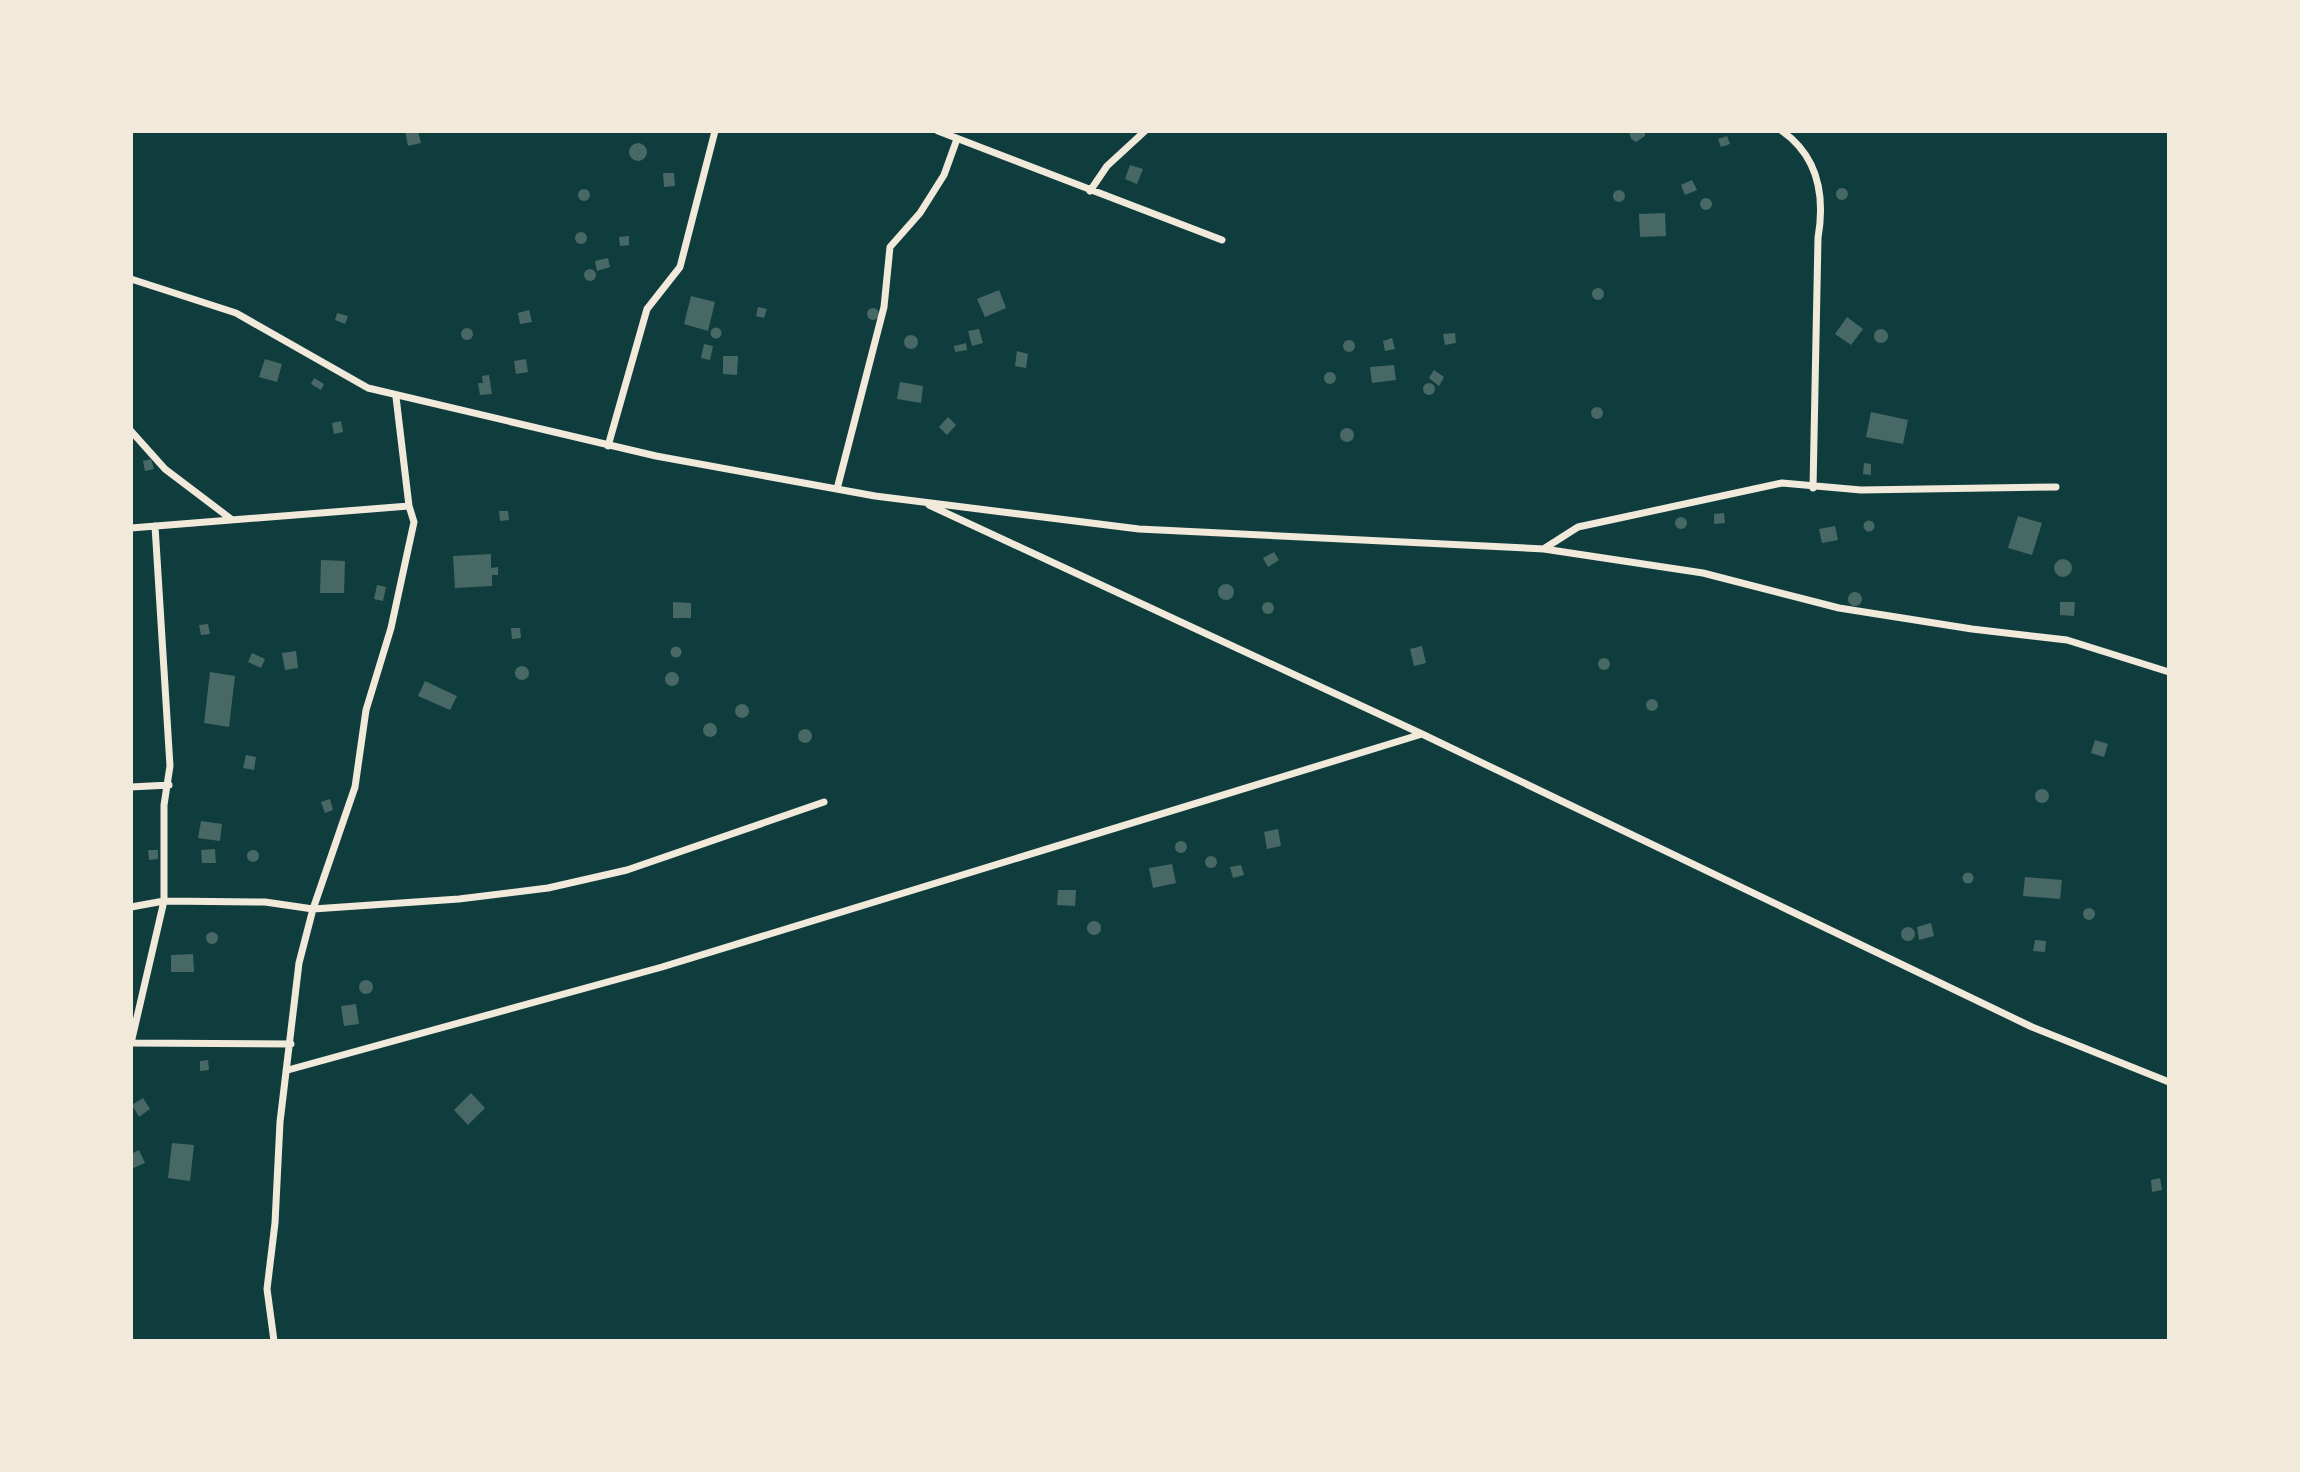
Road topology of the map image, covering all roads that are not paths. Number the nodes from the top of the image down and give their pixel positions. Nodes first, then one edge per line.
1 (715, 131) edge
2 (938, 131) edge
3 (1145, 131) edge
4 (1782, 131) edge
5 (957, 139) junction
6 (1090, 191) junction
7 (1222, 240) dead end
8 (131, 279) edge
9 (396, 397) junction
10 (131, 431) edge
11 (608, 446) junction
12 (2056, 487) dead end
13 (1813, 488) junction
14 (837, 489) junction
15 (922, 502) junction
16 (409, 506) junction
17 (232, 520) junction
18 (155, 526) junction
19 (131, 528) edge
20 (1544, 549) junction
21 (2169, 673) edge
22 (1422, 734) junction
23 (169, 785) junction
24 (131, 787) edge
25 (824, 802) dead end
26 (164, 901) junction
27 (131, 907) edge
28 (313, 909) junction
29 (291, 1044) junction
30 (288, 1070) junction
31 (2169, 1082) edge
32 (274, 1341) edge

1 - 11 street
2 - 5 street
3 - 6 street
4 - 13 street
5 - 6 street
5 - 14 street
6 - 7 street
8 - 9 street
9 - 11 street
9 - 16 street
10 - 17 street
11 - 14 street
12 - 13 street
13 - 20 street
14 - 15 street
15 - 20 street
15 - 22 street
16 - 17 street
16 - 28 street
17 - 18 street
18 - 19 street
18 - 23 street
20 - 21 street
22 - 30 street
22 - 31 street
23 - 24 street
23 - 26 street
25 - 28 street
26 - 27 street
26 - 28 street
26 - 29 street
28 - 29 street
29 - 30 street
30 - 32 street

